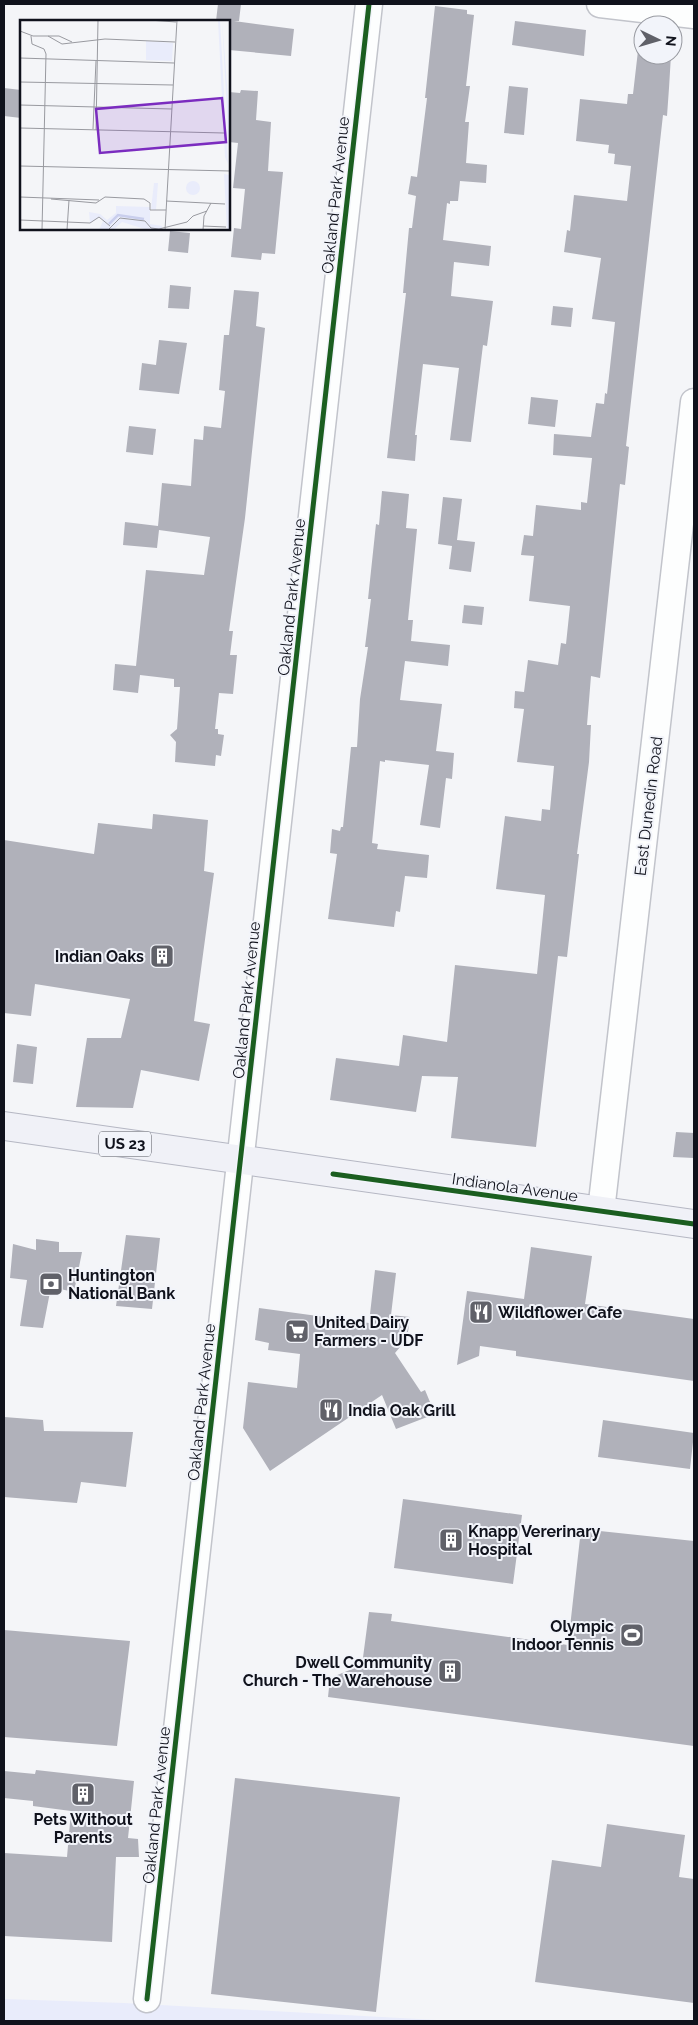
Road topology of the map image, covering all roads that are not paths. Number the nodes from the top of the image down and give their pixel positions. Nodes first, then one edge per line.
1 (369, 4) edge
2 (600, 4) edge
3 (694, 15) edge
4 (694, 402) edge
5 (4, 1126) edge
6 (241, 1161) junction
7 (601, 1211) junction
8 (694, 1224) edge
9 (147, 1999) dead end

1 - 6 street, Oakland Park Avenue
2 - 3 street
4 - 7 street, East Dunedin Road
5 - 6 main road, Indianola Avenue / US 23
6 - 7 main road, Indianola Avenue / US 23
6 - 9 street, Oakland Park Avenue
7 - 8 main road, Indianola Avenue / US 23

